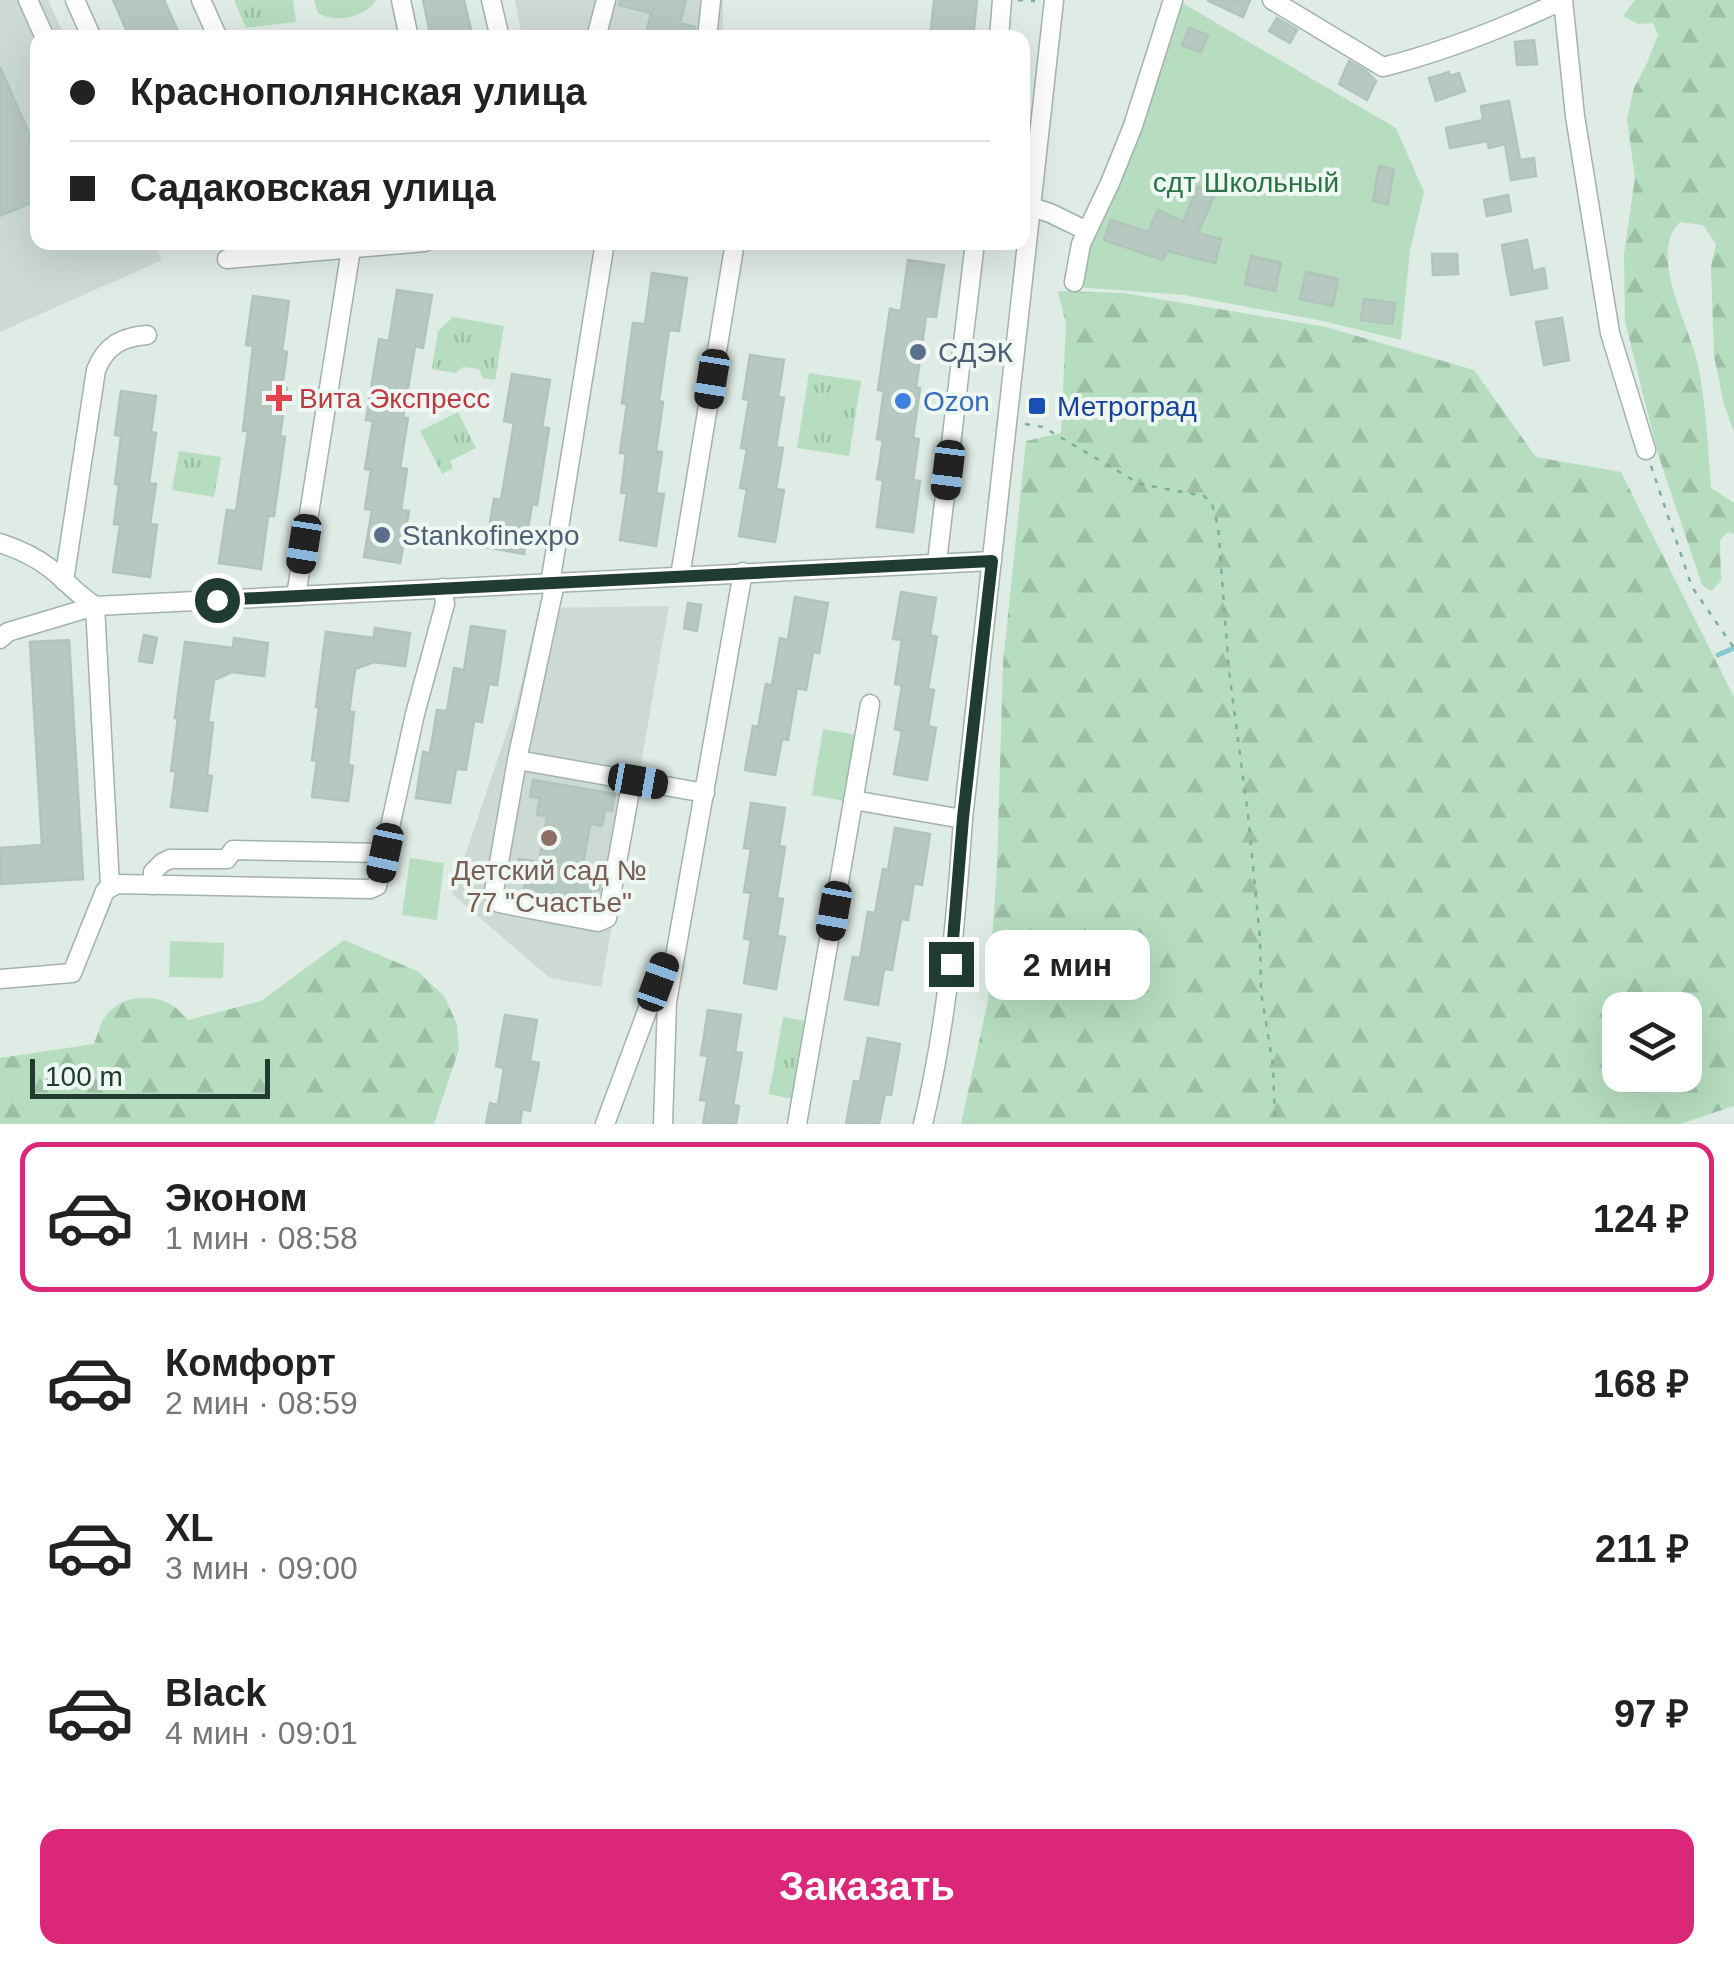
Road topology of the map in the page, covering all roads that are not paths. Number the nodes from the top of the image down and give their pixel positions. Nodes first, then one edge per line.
1 (28, 0) edge
2 (74, 0) edge
3 (200, 0) edge
4 (401, 0) edge
5 (491, 0) edge
6 (606, 0) edge
7 (711, 0) edge
8 (1002, 0) edge
9 (1174, 0) edge
10 (1272, 0) edge
11 (1563, 0) edge
12 (1048, 1) edge
13 (41, 30) edge
14 (88, 30) edge
15 (214, 30) edge
16 (407, 30) edge
17 (498, 30) edge
18 (598, 30) edge
19 (708, 30) edge
20 (999, 30) edge
21 (1030, 142) edge
22 (1030, 208) joint
23 (1087, 231) junction
24 (340, 250) edge
25 (351, 250) edge
26 (605, 250) edge
27 (734, 250) edge
28 (974, 250) edge
29 (1026, 250) edge
30 (227, 260) dead end
31 (1074, 282) dead end
32 (147, 335) dead end
33 (1646, 450) road end
34 (0, 543) edge
35 (992, 561) junction
36 (937, 562) junction
37 (743, 572) junction
38 (680, 576) junction
39 (64, 581) junction
40 (552, 583) junction
41 (444, 588) junction
42 (296, 596) junction
43 (95, 606) junction
44 (0, 639) edge
45 (870, 704) dead end
46 (517, 760) junction
47 (632, 780) junction
48 (704, 793) junction
49 (853, 800) junction
50 (963, 818) junction
51 (385, 853) junction
52 (153, 885) junction
53 (110, 886) junction
54 (683, 916) junction
55 (0, 979) edge
56 (605, 1124) edge
57 (663, 1124) edge
58 (797, 1124) edge
59 (923, 1124) edge

1 - 13 street
2 - 14 street
3 - 15 street
4 - 16 street
5 - 17 street
6 - 18 street
7 - 19 street
8 - 20 street
9 - 23 street
10 - 11 street
11 - 33 street
12 - 21 street
21 - 22 street
22 - 23 street
23 - 31 street
24 - 30 street
25 - 42 street
26 - 40 street
27 - 38 street
28 - 36 street
29 - 35 street
32 - 39 street
34 - 39 street
35 - 36 street
35 - 50 street
36 - 37 street
37 - 38 street
37 - 48 street
38 - 40 street
39 - 43 street
40 - 41 street
40 - 46 street
41 - 42 street
41 - 51 street
42 - 43 street
43 - 44 street
43 - 53 street
45 - 49 street
46 - 47 street
46 - 47 street
47 - 48 street
48 - 54 street
49 - 50 street
49 - 58 street
50 - 59 street
51 - 52 street
51 - 52 street
52 - 53 street
53 - 55 street
54 - 56 street
54 - 57 street

